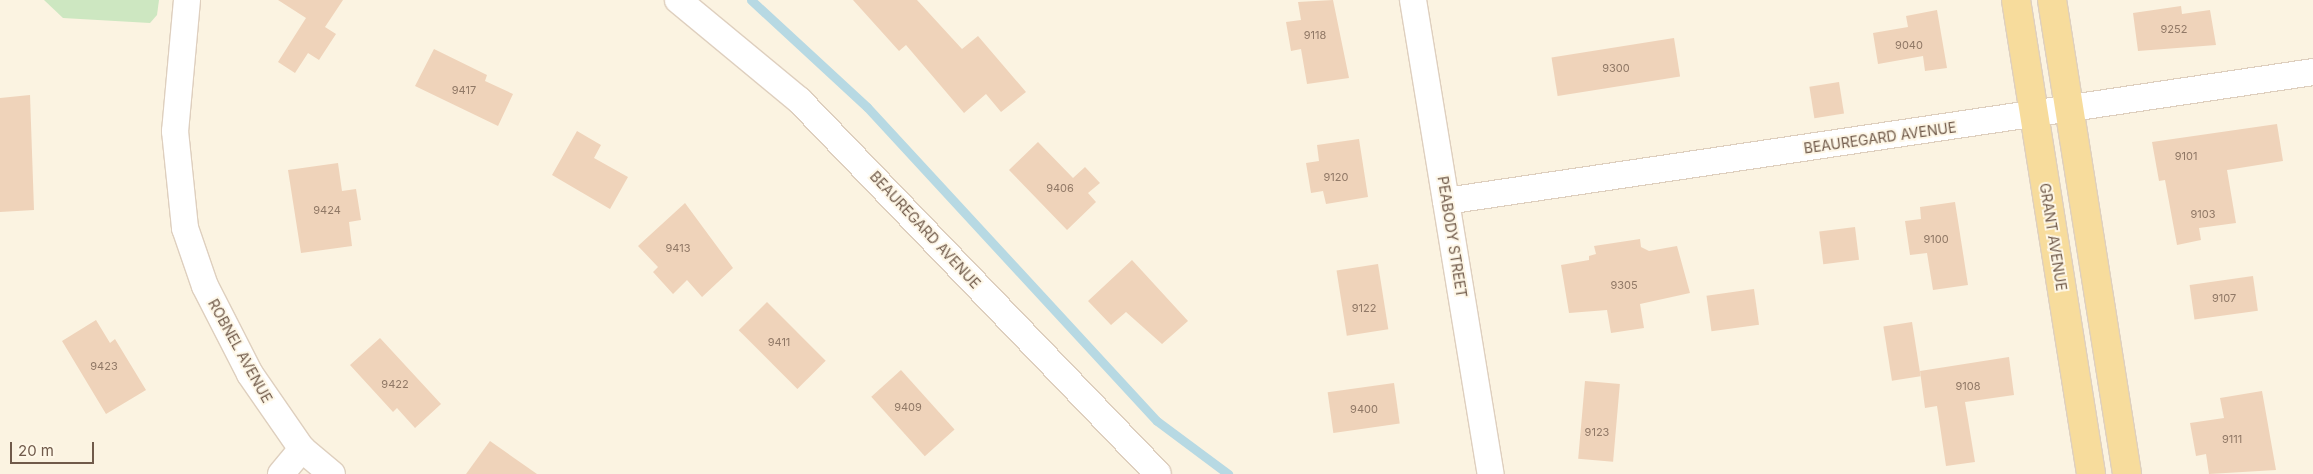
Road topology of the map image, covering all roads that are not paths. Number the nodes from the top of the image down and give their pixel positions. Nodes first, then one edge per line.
1 (187, 0) edge
2 (678, 0) edge
3 (1413, 0) edge
4 (2016, 0) edge
5 (2052, 0) edge
6 (2313, 72) edge
7 (2070, 110) junction
8 (2033, 116) junction
9 (1446, 201) junction
10 (302, 449) junction
11 (281, 474) edge
12 (332, 474) edge
13 (1158, 474) edge
14 (1491, 474) edge
15 (2091, 474) edge
16 (2127, 474) edge

1 - 10 street, ROBNEL AVENUE
2 - 13 street, BEAUREGARD AVENUE
3 - 9 street, PEABODY STREET
4 - 8 main road, GRANT AVENUE
5 - 7 main road
6 - 7 street, BEAUREGARD AVENUE
7 - 8 street, BEAUREGARD AVENUE
7 - 16 main road
8 - 9 street, BEAUREGARD AVENUE
8 - 15 main road, GRANT AVENUE
9 - 14 street, PEABODY STREET
10 - 11 street
10 - 12 street, ROBNEL AVENUE

